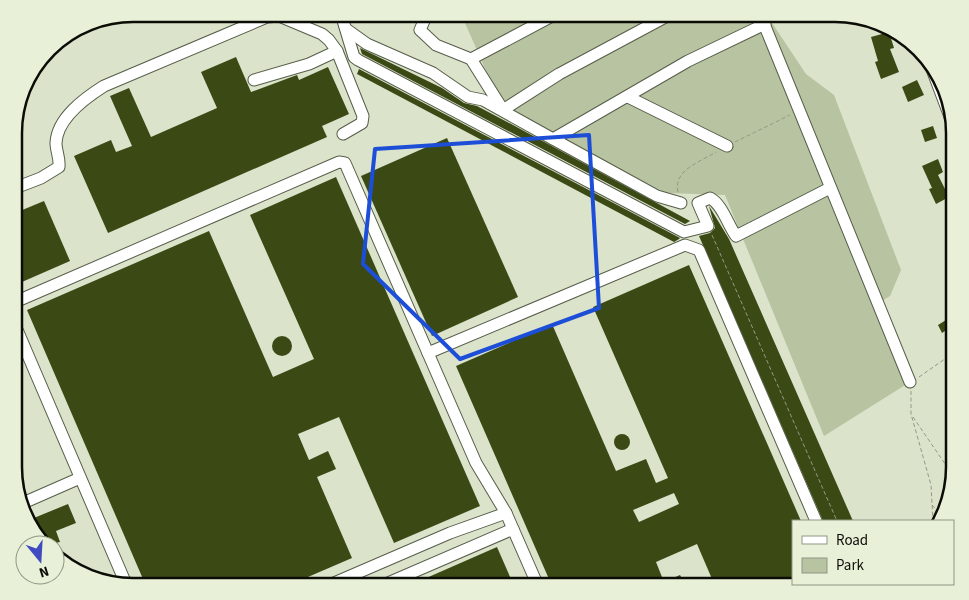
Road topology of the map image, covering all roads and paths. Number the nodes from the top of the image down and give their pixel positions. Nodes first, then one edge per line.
1 (255, 22) edge
2 (293, 22) edge
3 (344, 22) edge
4 (424, 22) edge
5 (541, 22) edge
6 (657, 22) edge
7 (757, 22) edge
8 (763, 22) edge
9 (346, 30) junction
10 (337, 51) junction
11 (471, 59) junction
12 (254, 80) dead end
13 (628, 97) junction
14 (503, 110) junction
15 (799, 110) junction
16 (343, 134) dead end
17 (553, 139) junction
18 (727, 146) junction
19 (585, 156) junction
20 (575, 175) junction
21 (22, 185) edge
22 (830, 188) junction
23 (681, 203) joint
24 (708, 226) junction
25 (22, 299) edge
26 (22, 342) edge
27 (428, 352) junction
28 (946, 358) edge
29 (910, 382) junction
30 (911, 414) junction
31 (946, 465) edge
32 (80, 478) junction
33 (28, 501) edge
34 (932, 504) junction
35 (937, 511) edge
36 (506, 513) junction
37 (816, 520) edge
38 (837, 520) edge
39 (933, 520) edge
40 (513, 529) junction
41 (123, 577) edge
42 (534, 577) edge
43 (347, 578) edge
44 (400, 578) edge

1 - 21 street
2 - 10 street
3 - 9 street
4 - 11 street
5 - 11 street
6 - 14 street
7 - 13 street
8 - 15 street
9 - 14 street
9 - 20 street
10 - 12 street
10 - 16 street
11 - 14 street
13 - 17 street
13 - 18 street
14 - 17 street
15 - 18 path
15 - 22 street
17 - 19 street
18 - 23 path
19 - 20 street
19 - 23 street
20 - 24 street
22 - 24 street
22 - 29 street
24 - 38 path
25 - 27 street
26 - 32 street
27 - 36 street
27 - 37 street
28 - 29 path
29 - 30 path
30 - 31 path
30 - 34 path
32 - 33 street
32 - 41 street
34 - 35 path
34 - 39 path
36 - 40 street
36 - 43 street
40 - 42 street
40 - 44 street

